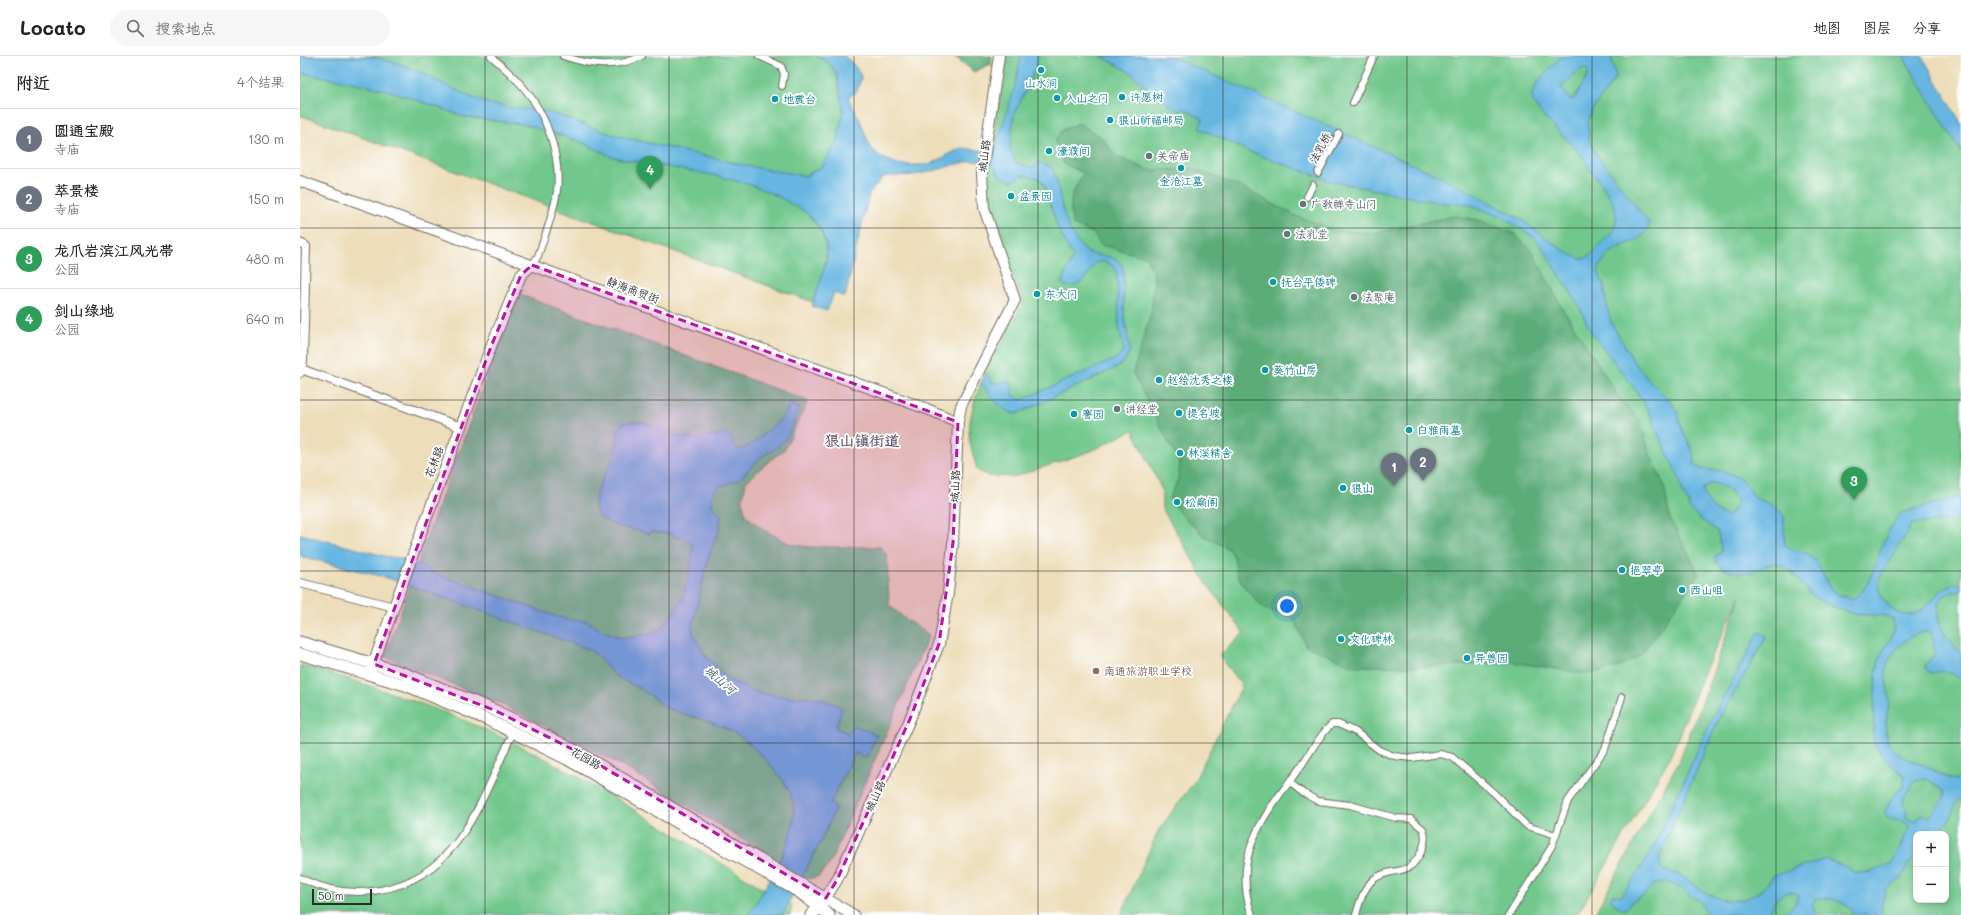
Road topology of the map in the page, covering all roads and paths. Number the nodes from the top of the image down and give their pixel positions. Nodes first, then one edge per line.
1 (562, 56) edge
2 (642, 56) edge
3 (759, 56) edge
4 (999, 56) edge
5 (1374, 56) edge
6 (495, 57) edge
7 (782, 86) dead end
8 (1353, 103) dead end
9 (1339, 134) dead end
10 (1318, 173) dead end
11 (300, 181) edge
12 (1313, 185) dead end
13 (1307, 197) dead end
14 (300, 243) edge
15 (532, 265) junction
16 (300, 371) edge
17 (958, 422) junction
18 (461, 427) junction
19 (300, 583) edge
20 (394, 608) junction
21 (300, 642) edge
22 (300, 654) edge
23 (374, 664) junction
24 (370, 675) junction
25 (1622, 697) dead end
26 (510, 739) dead end
27 (1289, 782) junction
28 (1556, 835) junction
29 (771, 871) junction
30 (300, 878) edge
31 (801, 888) junction
32 (826, 898) junction
33 (815, 913) edge
34 (829, 915) edge
35 (853, 915) edge
36 (1252, 915) edge
37 (1356, 915) edge
38 (1508, 915) edge

1 - 2 street
3 - 7 street
4 - 17 street, 城山路
5 - 8 street
6 - 15 street
9 - 10 street, 法乳桥
11 - 15 street, 静海商贸街
12 - 13 street
14 - 16 street
15 - 17 street, 静海商贸街
15 - 18 street, 花林路
16 - 18 street
17 - 32 street, 城山路
18 - 20 street, 花林路
19 - 20 street
20 - 23 street, 花林路
21 - 23 main road, 花园路
22 - 24 main road, 花园路
23 - 24 street, 花林路
23 - 29 main road, 花园路
24 - 29 main road, 花园路
25 - 28 street
26 - 30 street
27 - 28 street
27 - 36 street
27 - 37 street
28 - 38 street
29 - 31 main road, 花园路
31 - 32 main road, 花园路
31 - 33 main road, 花园路
32 - 33 street, 城山路
32 - 35 main road, 花园路
33 - 34 main road, 花园路

